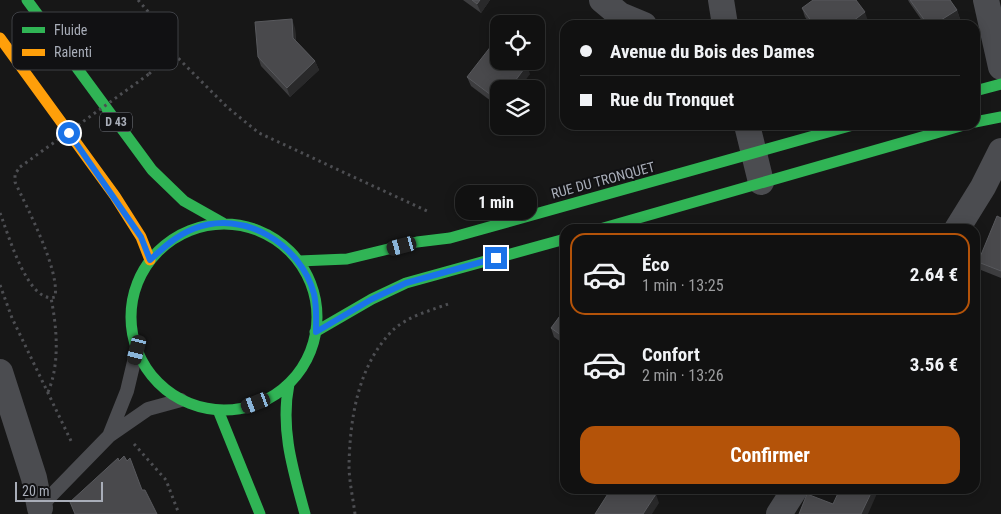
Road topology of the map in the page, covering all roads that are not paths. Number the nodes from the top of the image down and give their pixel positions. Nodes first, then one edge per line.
1 (27, 0) edge
2 (602, 0) edge
3 (721, 0) edge
4 (986, 0) edge
5 (36, 12) edge
6 (632, 20) edge
7 (724, 20) edge
8 (0, 38) edge
9 (12, 54) edge
10 (1001, 67) edge
11 (23, 70) edge
12 (78, 70) edge
13 (1001, 84) edge
14 (980, 90) edge
15 (1001, 117) edge
16 (980, 121) edge
17 (748, 130) edge
18 (837, 130) edge
19 (946, 130) edge
20 (1001, 151) edge
21 (754, 154) junction
22 (761, 182) junction
23 (223, 223) junction
24 (617, 224) edge
25 (960, 224) edge
26 (560, 240) edge
27 (150, 260) junction
28 (299, 261) junction
29 (316, 332) junction
30 (137, 350) junction
31 (0, 372) edge
32 (289, 384) junction
33 (181, 400) junction
34 (218, 410) junction
35 (109, 436) junction
36 (792, 494) edge
37 (38, 512) edge
38 (260, 514) edge
39 (304, 514) edge
40 (779, 514) edge

1 - 5 main road, D 43
2 - 6 street
3 - 7 street
4 - 10 street
8 - 9 main road
11 - 27 main road
12 - 23 main road, D 43
13 - 14 main road
15 - 16 main road
17 - 21 street
18 - 21 main road, RUE DU TRONQUET
19 - 22 main road
20 - 25 street
21 - 22 street
21 - 28 main road, RUE DU TRONQUET
22 - 24 main road
23 - 27 main road
23 - 28 main road
26 - 29 main road
27 - 30 main road
28 - 29 main road
29 - 32 main road
30 - 33 main road
30 - 35 lane
31 - 37 street
32 - 34 main road
32 - 39 main road
33 - 34 main road
33 - 35 lane
34 - 38 main road
35 - 37 lane
36 - 40 street

